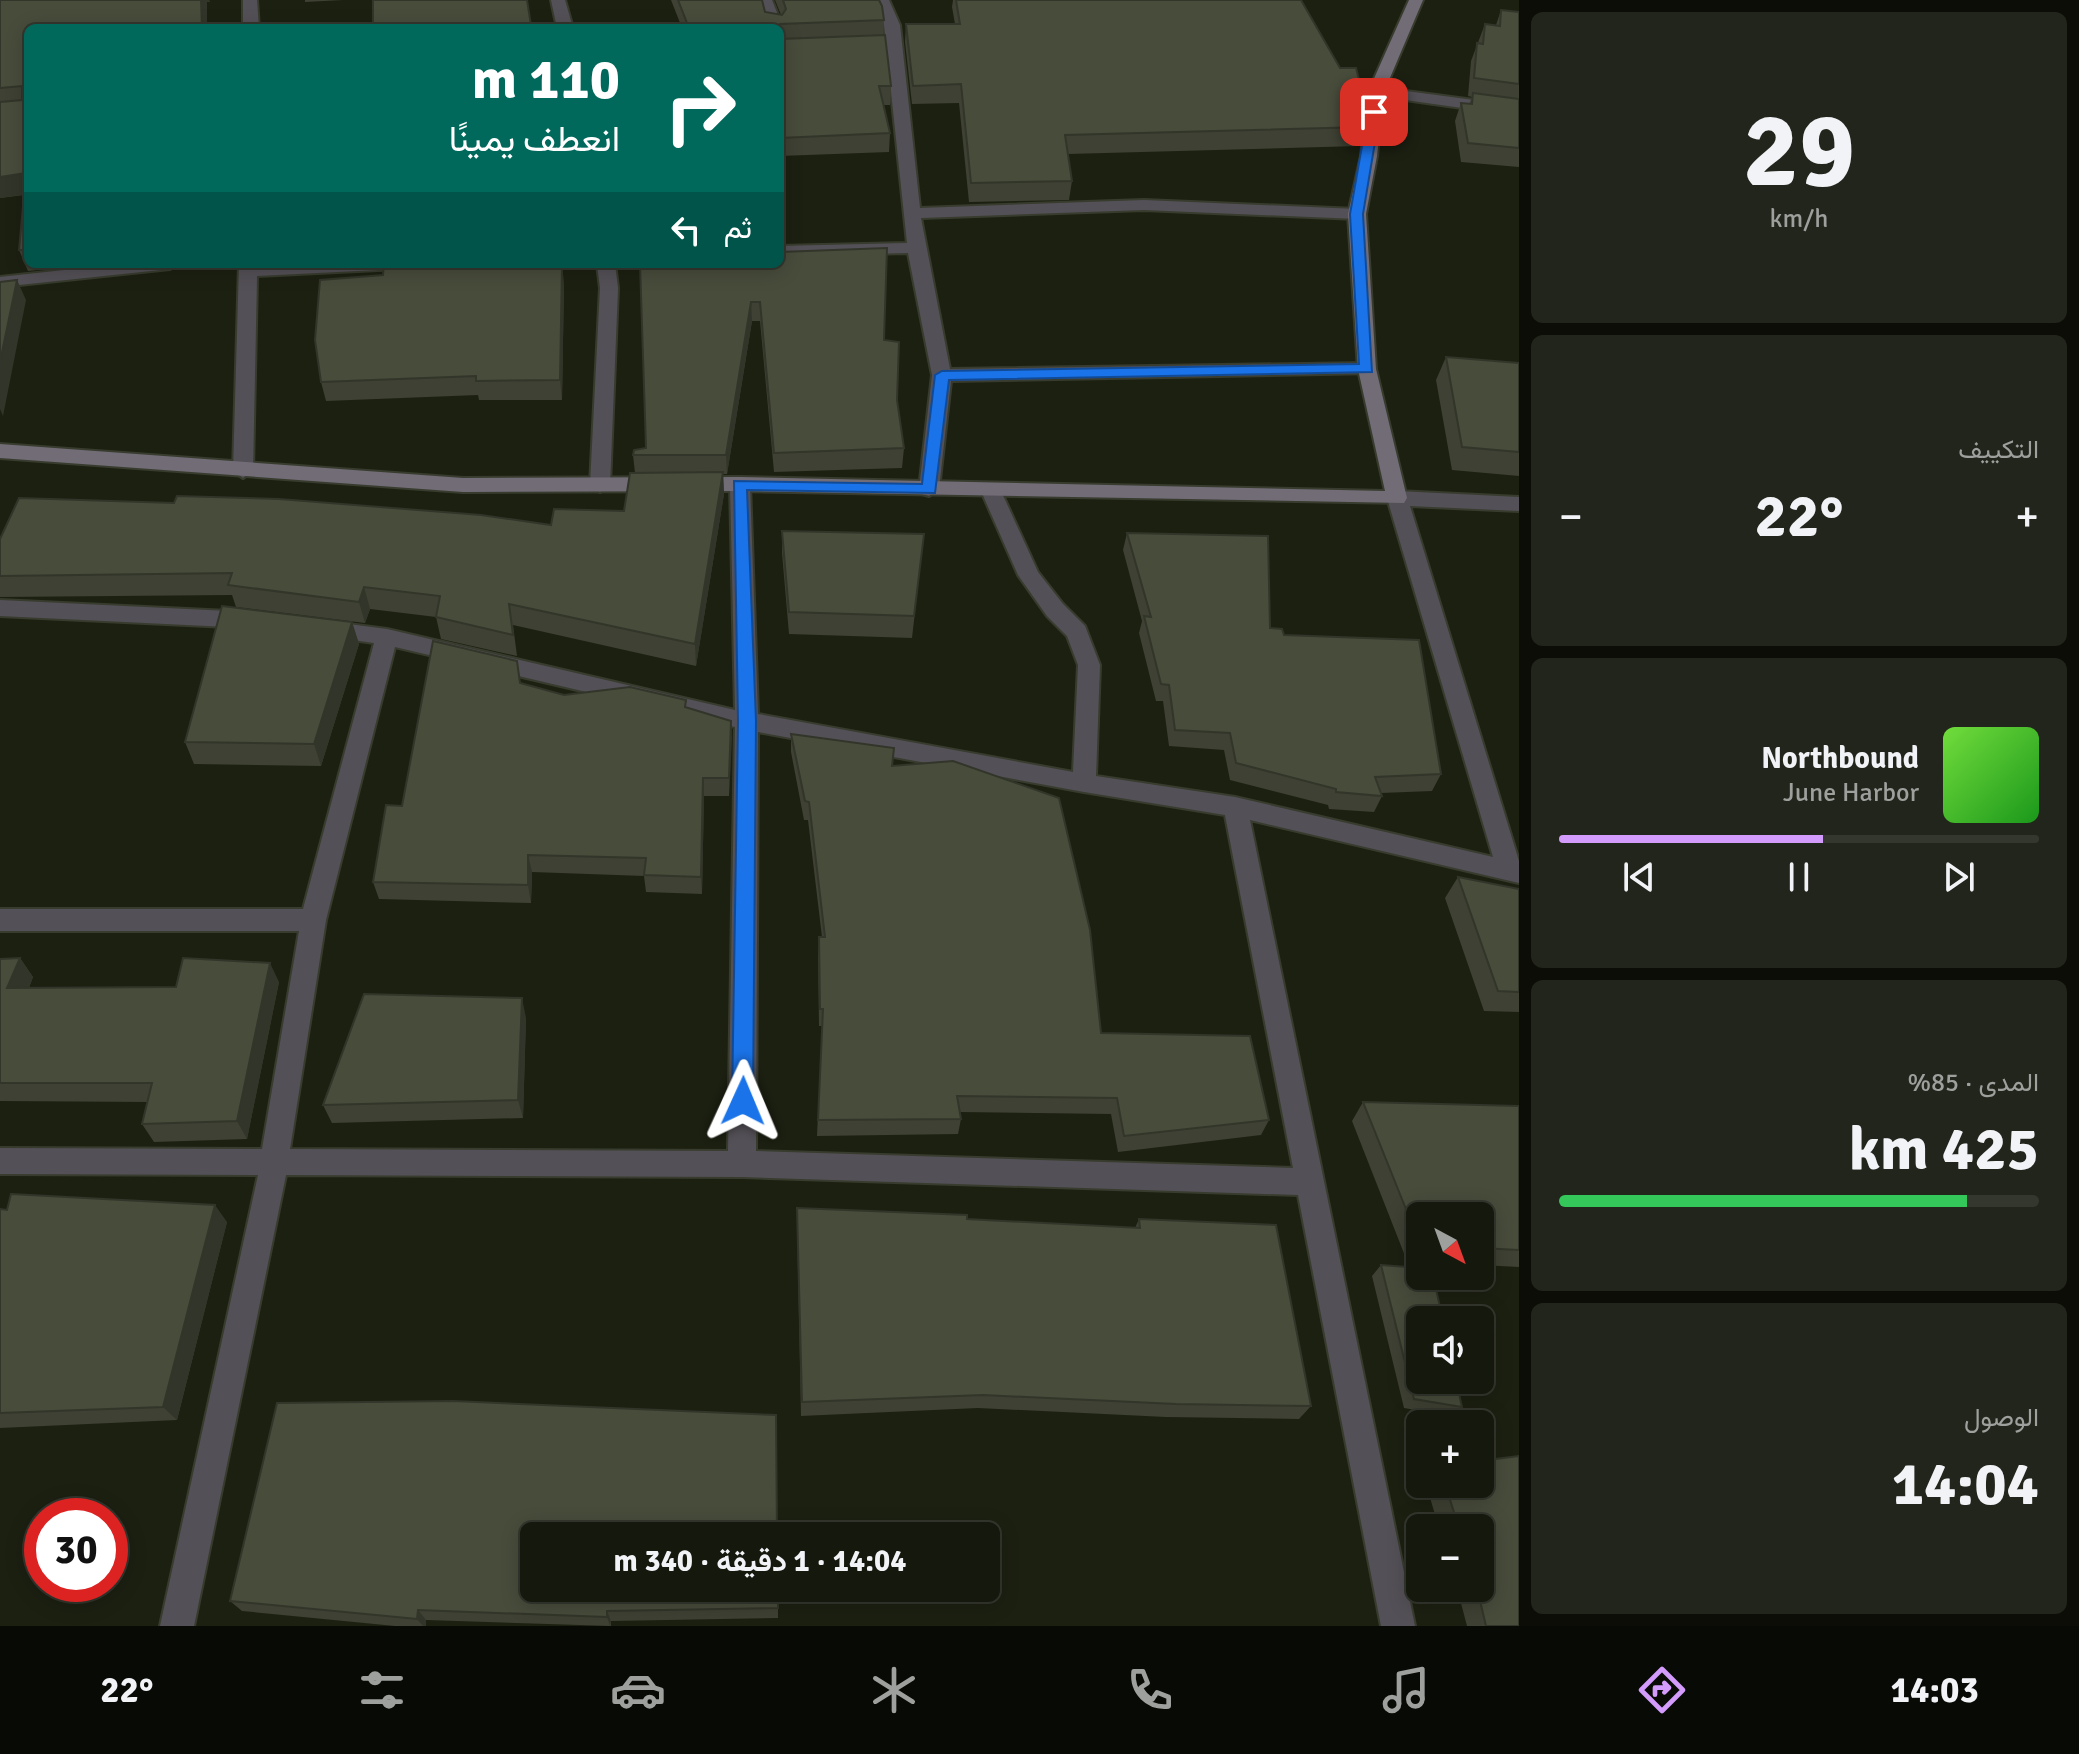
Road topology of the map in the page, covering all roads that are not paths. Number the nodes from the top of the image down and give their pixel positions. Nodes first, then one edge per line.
1 (250, 0) edge
2 (558, 0) edge
3 (765, 0) edge
4 (882, 0) edge
5 (1416, 0) edge
6 (251, 24) edge
7 (564, 24) edge
8 (774, 24) edge
9 (1376, 92) junction
10 (1519, 111) edge
11 (911, 213) junction
12 (1357, 214) junction
13 (916, 248) junction
14 (784, 251) edge
15 (132, 268) edge
16 (248, 268) edge
17 (606, 268) edge
18 (0, 282) edge
19 (1367, 369) junction
20 (942, 375) junction
21 (0, 451) edge
22 (243, 471) junction
23 (740, 484) junction
24 (600, 485) junction
25 (929, 489) junction
26 (991, 491) junction
27 (1397, 498) junction
28 (1519, 504) edge
29 (0, 608) edge
30 (278, 623) edge
31 (309, 627) edge
32 (387, 637) junction
33 (747, 721) junction
34 (1084, 783) junction
35 (1235, 807) junction
36 (1514, 873) edge
37 (0, 920) edge
38 (313, 920) junction
39 (0, 1161) edge
40 (274, 1164) junction
41 (742, 1164) junction
42 (1309, 1182) junction
43 (177, 1626) edge
44 (1398, 1626) edge

1 - 6 street
2 - 7 street
3 - 8 street
4 - 11 street
5 - 9 street
9 - 10 street
9 - 12 street
11 - 12 street
11 - 13 street
12 - 19 street
13 - 14 street
13 - 20 street
15 - 18 street
16 - 22 street
17 - 24 street
19 - 20 street
19 - 27 street
20 - 25 street
21 - 22 street
22 - 24 street
23 - 24 street
23 - 25 street
23 - 33 street
25 - 26 street
26 - 27 street
26 - 34 street
27 - 28 street
27 - 36 street
29 - 30 street
31 - 32 street
32 - 33 street
32 - 38 street
33 - 34 street
33 - 41 street
34 - 35 street
35 - 36 street
35 - 42 street
37 - 38 street
38 - 40 street
39 - 40 street
40 - 41 street
40 - 43 street
41 - 42 street
42 - 44 street

